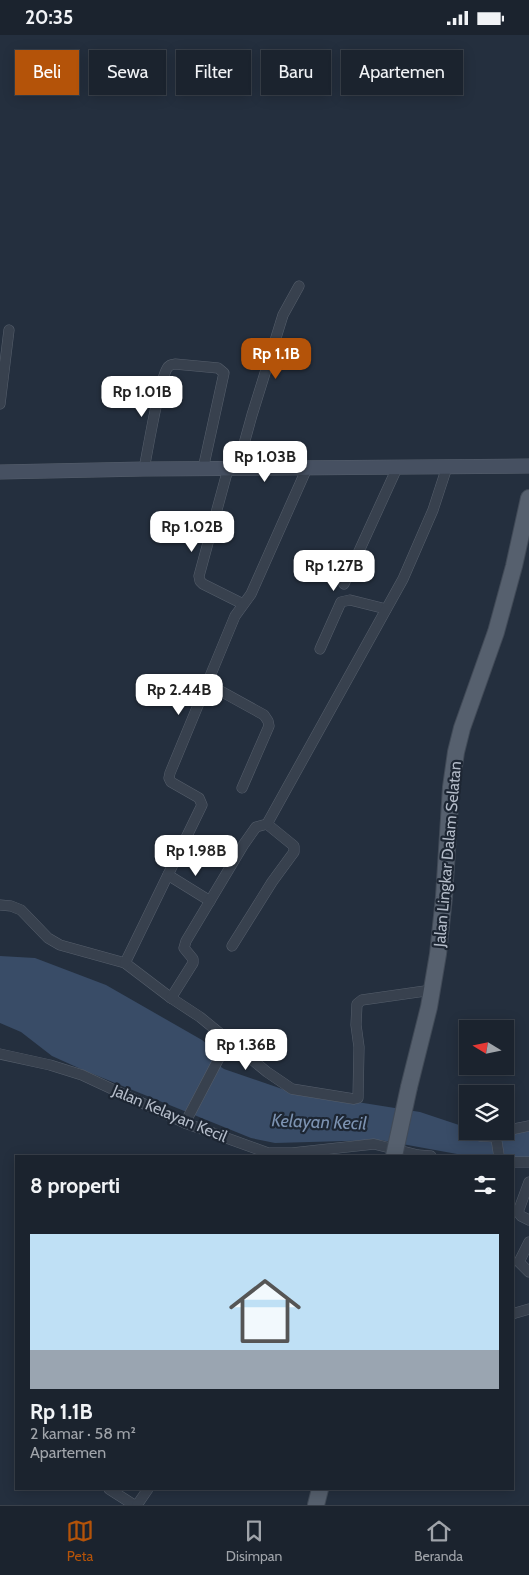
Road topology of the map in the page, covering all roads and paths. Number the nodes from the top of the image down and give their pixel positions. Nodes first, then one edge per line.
1 (300, 286) dead end
2 (9, 330) dead end
3 (0, 404) edge
4 (529, 466) edge
5 (447, 467) junction
6 (307, 468) junction
7 (397, 468) junction
8 (144, 469) junction
9 (203, 469) junction
10 (233, 469) junction
11 (0, 472) edge
12 (529, 497) edge
13 (344, 584) dead end
14 (243, 605) junction
15 (386, 609) junction
16 (320, 649) dead end
17 (206, 683) junction
18 (242, 788) dead end
19 (267, 824) junction
20 (168, 875) junction
21 (210, 901) junction
22 (0, 905) edge
23 (232, 946) dead end
24 (124, 963) junction
25 (432, 990) junction
26 (171, 998) junction
27 (228, 1041) junction
28 (0, 1054) edge
29 (186, 1120) junction
30 (529, 1125) edge
31 (514, 1129) dead end
32 (496, 1140) edge
33 (267, 1155) edge
34 (394, 1155) edge
35 (418, 1155) edge
36 (499, 1155) edge
37 (514, 1162) edge
38 (529, 1162) edge
39 (529, 1182) edge
40 (529, 1219) edge
41 (529, 1242) edge
42 (529, 1272) edge
43 (529, 1309) edge
44 (514, 1313) edge
45 (111, 1490) edge
46 (147, 1490) edge
47 (320, 1490) edge
48 (135, 1505) edge
49 (316, 1505) edge

1 - 10 street
2 - 3 street
4 - 5 street
5 - 7 street
5 - 15 street
6 - 7 street
6 - 10 street
6 - 14 street
7 - 13 street
8 - 9 street
8 - 9 street
8 - 11 street
9 - 10 street
10 - 14 street
12 - 25 main road, Jalan Lingkar Dalam Selatan
14 - 17 street
15 - 16 street
15 - 19 street
17 - 18 street
17 - 20 street
19 - 21 street
19 - 23 street
20 - 21 street
20 - 24 street
21 - 26 street
22 - 24 street
24 - 26 street
25 - 27 street
25 - 34 main road, Jalan Lingkar Dalam Selatan, bridge
26 - 27 street
27 - 29 street
28 - 29 street, Jalan Kelayan Kecil
29 - 33 street, Jalan Kelayan Kecil
30 - 31 street
32 - 36 street
33 - 35 street, Jalan Kelayan Kecil
37 - 38 street
39 - 40 street
41 - 42 street
43 - 44 street
45 - 48 street
46 - 48 street
47 - 49 main road

